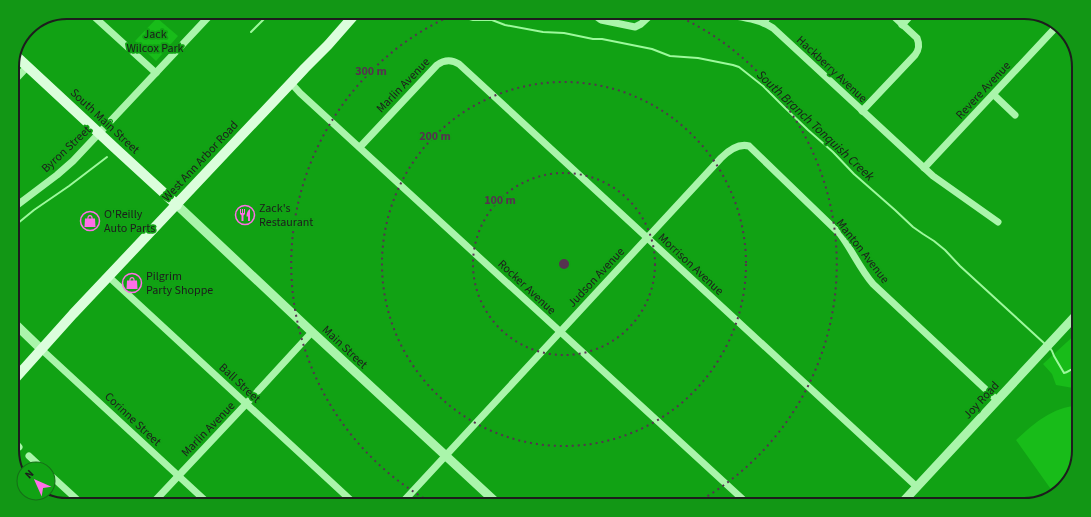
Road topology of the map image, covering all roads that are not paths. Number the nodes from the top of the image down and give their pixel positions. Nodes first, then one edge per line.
1 (97, 19) edge
2 (206, 19) edge
3 (351, 19) edge
4 (599, 19) edge
5 (646, 19) edge
6 (750, 19) edge
7 (766, 19) edge
8 (896, 19) edge
9 (908, 19) edge
10 (764, 23) junction
11 (902, 25) junction
12 (1054, 30) edge
13 (20, 60) edge
14 (448, 60) joint
15 (27, 67) junction
16 (156, 73) junction
17 (19, 76) edge
18 (292, 83) junction
19 (994, 94) junction
20 (862, 111) junction
21 (1015, 114) dead end
22 (99, 134) junction
23 (749, 146) joint
24 (360, 147) junction
25 (924, 168) junction
26 (19, 204) edge
27 (177, 205) junction
28 (998, 222) dead end
29 (647, 238) junction
30 (109, 277) junction
31 (1072, 319) edge
32 (19, 328) edge
33 (312, 332) junction
34 (560, 332) junction
35 (41, 349) junction
36 (19, 374) edge
37 (996, 400) junction
38 (246, 404) junction
39 (29, 456) dead end
40 (446, 456) junction
41 (34, 461) edge
42 (178, 476) junction
43 (56, 480) edge
44 (917, 487) junction
45 (75, 498) edge
46 (158, 498) edge
47 (202, 498) edge
48 (348, 498) edge
49 (407, 498) edge
50 (491, 498) edge
51 (741, 498) edge
52 (907, 498) edge

1 - 16 street
2 - 16 street, Byron Street
3 - 18 main road, West Ann Arbor Road
4 - 5 street
6 - 10 street, Hackberry Avenue
7 - 10 street
8 - 11 street
9 - 11 street
10 - 20 street, Hackberry Avenue
11 - 20 street
12 - 19 street, Revere Avenue
13 - 15 main road, South Main Street
14 - 24 street, Marlin Avenue
14 - 29 street, Morrison Avenue
15 - 17 street
15 - 22 main road, South Main Street
16 - 22 street, Byron Street
18 - 24 street, Rocker Avenue
18 - 27 main road, West Ann Arbor Road
19 - 21 street
19 - 25 street, Revere Avenue
20 - 25 street, Hackberry Avenue
22 - 26 street, Byron Street
22 - 27 main road, South Main Street
23 - 29 street, Judson Avenue
23 - 37 street, Manton Avenue
24 - 34 street, Rocker Avenue
25 - 28 street, Hackberry Avenue
27 - 30 main road, West Ann Arbor Road
27 - 33 street, Main Street
29 - 34 street, Judson Avenue
29 - 44 street, Morrison Avenue
30 - 35 main road, West Ann Arbor Road
30 - 38 street, Ball Street
31 - 37 street, Joy Road
32 - 35 street
33 - 38 street, Marlin Avenue
33 - 40 street, Main Street
34 - 40 street, Judson Avenue
34 - 51 street, Rocker Avenue
35 - 36 main road, West Ann Arbor Road
35 - 42 street, Corinne Street
37 - 44 street, Joy Road
38 - 42 street, Marlin Avenue
38 - 48 street, Ball Street
39 - 41 street
40 - 49 street, Judson Avenue
40 - 50 street, Main Street
42 - 46 street, Marlin Avenue
42 - 47 street, Corinne Street
43 - 45 street
44 - 52 street, Joy Road

